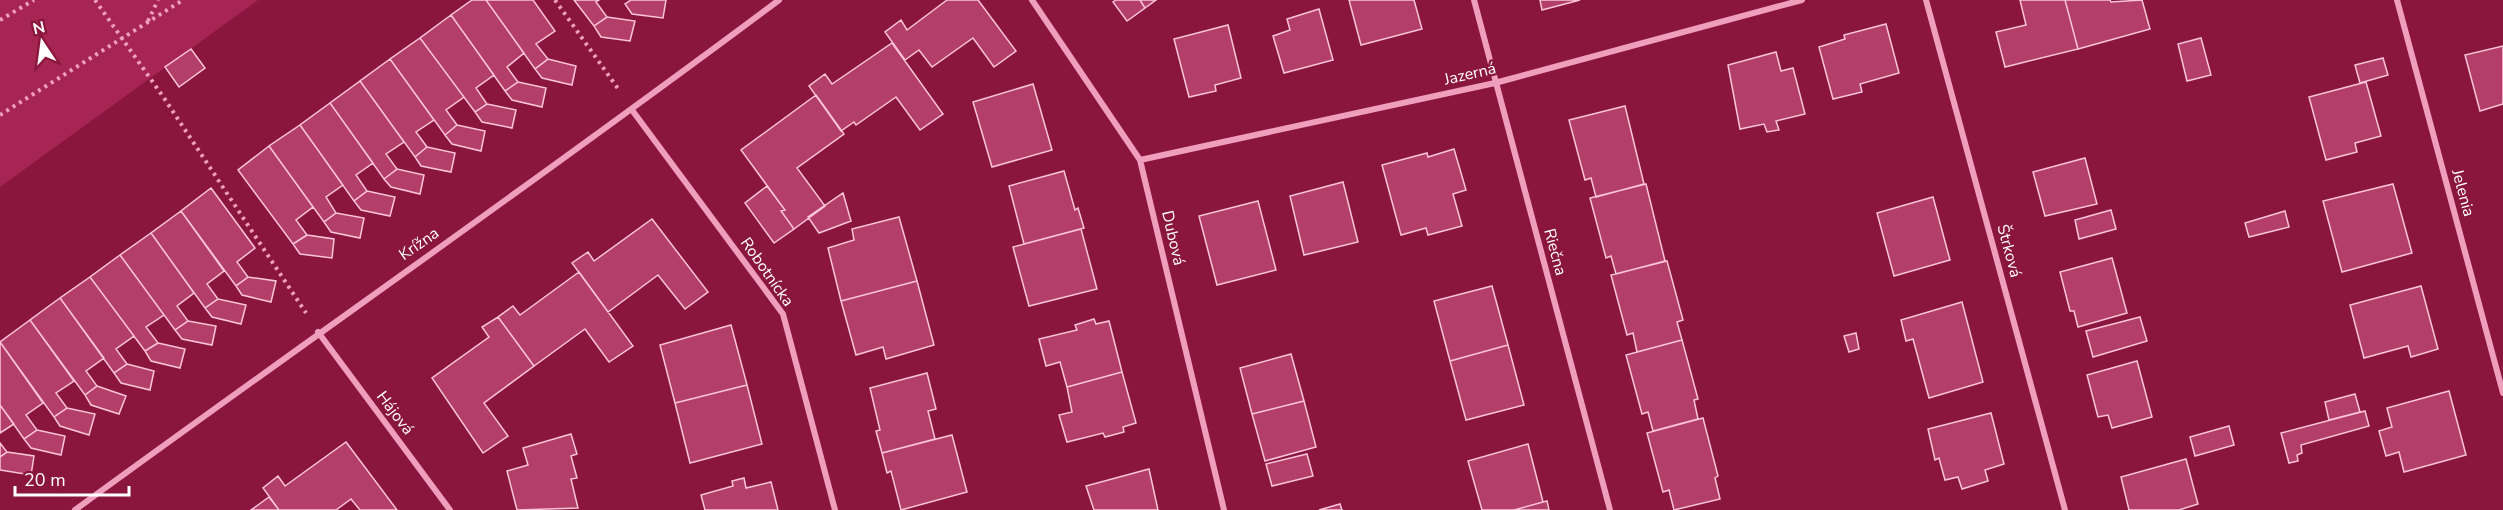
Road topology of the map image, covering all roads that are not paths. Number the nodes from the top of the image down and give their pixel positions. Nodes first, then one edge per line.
1 (779, 0) edge
2 (1032, 0) edge
3 (1474, 0) edge
4 (1802, 0) edge
5 (1926, 0) edge
6 (2397, 0) edge
7 (1495, 83) junction
8 (632, 110) junction
9 (1140, 160) junction
10 (318, 332) junction
11 (2503, 393) edge
12 (75, 510) edge
13 (450, 510) edge
14 (835, 510) edge
15 (1224, 510) edge
16 (1610, 510) edge
17 (2065, 510) edge

1 - 8 street, Krížna
2 - 9 street, Dubová
3 - 7 street, Riečna
4 - 7 street, Jazerná
5 - 17 street, Štrková
6 - 11 street, Jelenia
7 - 9 street, Jazerná
7 - 16 street, Riečna
8 - 10 street, Krížna
8 - 14 street, Robotnícka
9 - 15 street, Dubová
10 - 12 street, Krížna
10 - 13 street, Hájová

